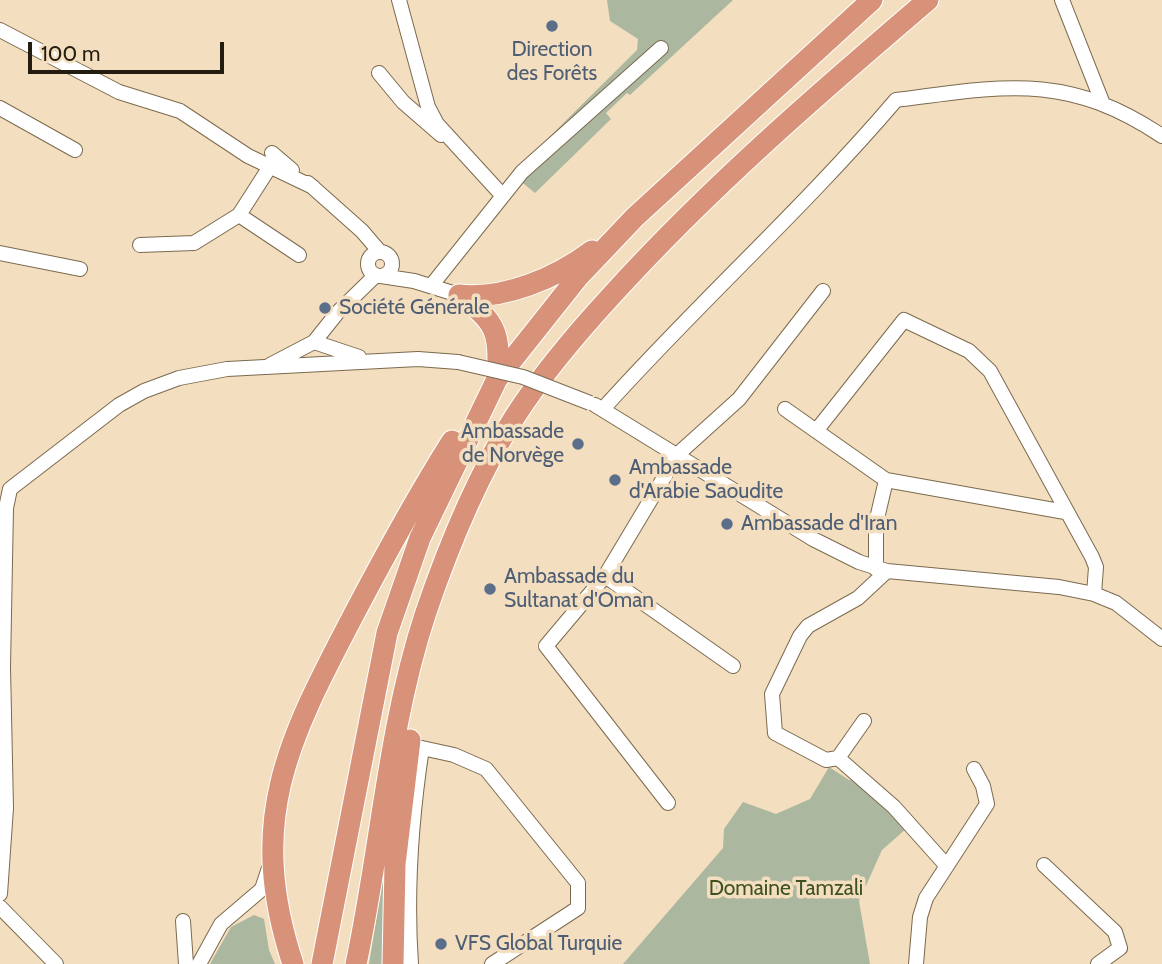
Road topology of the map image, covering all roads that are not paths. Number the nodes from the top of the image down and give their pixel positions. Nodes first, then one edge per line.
1 (399, 0) edge
2 (845, 0) edge
3 (872, 0) edge
4 (928, 0) edge
5 (1062, 0) edge
6 (0, 30) edge
7 (661, 48) dead end
8 (799, 66) junction
9 (379, 73) dead end
10 (1103, 104) junction
11 (0, 108) edge
12 (1162, 136) edge
13 (451, 142) junction
14 (75, 150) dead end
15 (271, 159) junction
16 (502, 195) junction
17 (239, 215) junction
18 (635, 218) junction
19 (140, 245) dead end
20 (0, 253) edge
21 (299, 256) dead end
22 (375, 266) junction
23 (80, 269) dead end
24 (414, 281) junction
25 (431, 286) junction
26 (823, 291) dead end
27 (459, 295) junction
28 (314, 342) junction
29 (380, 360) junction
30 (266, 368) junction
31 (497, 379) junction
32 (596, 406) junction
33 (785, 409) dead end
34 (816, 431) junction
35 (678, 454) junction
36 (886, 480) junction
37 (5, 487) edge
38 (1065, 512) junction
39 (443, 566) junction
40 (881, 570) junction
41 (605, 576) junction
42 (1094, 594) junction
43 (1162, 639) edge
44 (733, 666) dead end
45 (864, 721) dead end
46 (838, 758) junction
47 (974, 769) dead end
48 (668, 803) dead end
49 (273, 839) junction
50 (945, 864) junction
51 (1044, 865) dead end
52 (0, 894) edge
53 (0, 907) edge
54 (183, 921) dead end
55 (56, 964) edge
56 (186, 964) edge
57 (199, 964) edge
58 (293, 964) edge
59 (322, 964) edge
60 (356, 964) edge
61 (395, 964) edge
62 (411, 964) edge
63 (492, 964) edge
64 (916, 964) edge
65 (1098, 964) edge

1 - 13 street
2 - 8 highway
3 - 8 highway
4 - 39 highway
5 - 10 street
6 - 15 street
7 - 16 street
8 - 18 highway
9 - 13 street
10 - 12 street
10 - 32 street
11 - 14 street
13 - 16 street
15 - 17 street
15 - 22 street
16 - 25 street
17 - 19 street
17 - 21 street
18 - 27 highway
18 - 31 highway
20 - 23 street
22 - 24 street
22 - 24 street
22 - 28 street
24 - 25 street
25 - 27 street
26 - 35 street
27 - 31 highway
28 - 29 street
28 - 30 street
29 - 30 street
29 - 32 street, bridge
30 - 37 street
31 - 49 highway
31 - 59 highway
32 - 35 street
33 - 34 street
34 - 36 street
34 - 38 street
35 - 40 street
35 - 41 street
36 - 38 street
36 - 40 street
37 - 52 street
38 - 42 street
39 - 60 highway
39 - 61 highway
40 - 42 street
40 - 46 street
41 - 44 street
41 - 48 street
42 - 43 street
45 - 46 street
46 - 50 street
47 - 50 street
49 - 57 street
49 - 58 highway
50 - 64 street
51 - 65 street
53 - 55 street
54 - 56 street
62 - 63 street

